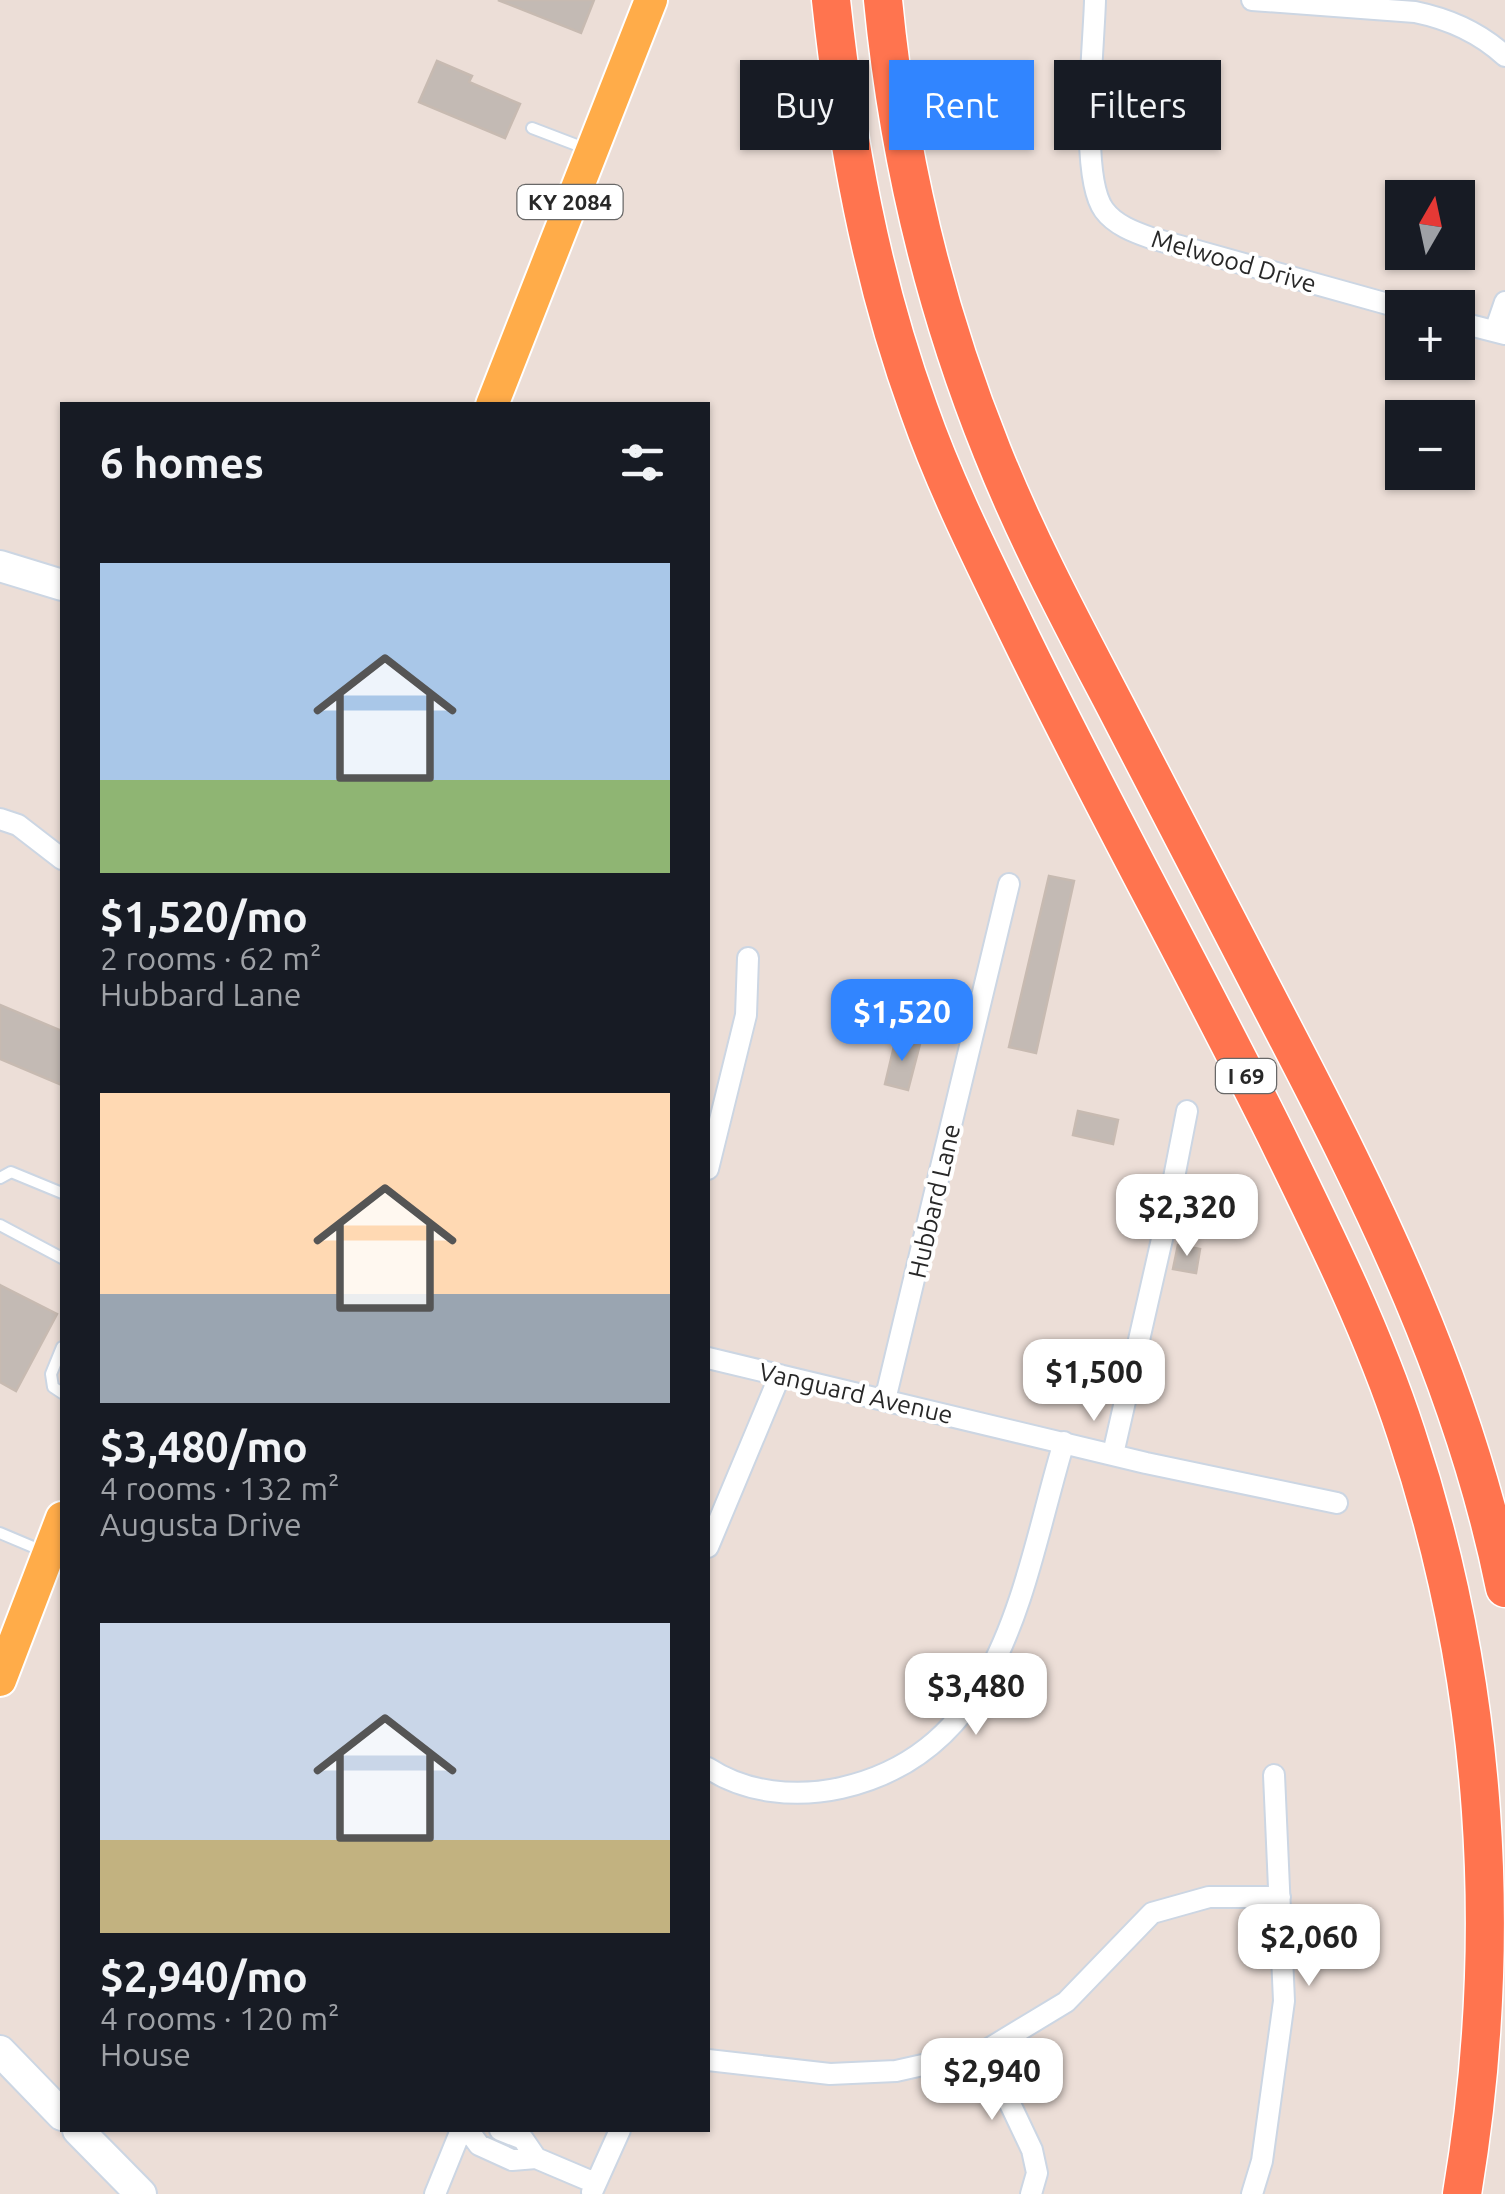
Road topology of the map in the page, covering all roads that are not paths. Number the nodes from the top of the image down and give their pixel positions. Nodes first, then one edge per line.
1 (651, 0) edge
2 (831, 0) edge
3 (883, 0) edge
4 (1096, 0) edge
5 (1252, 0) edge
6 (1505, 56) edge
7 (532, 128) dead end
8 (590, 150) junction
9 (1505, 302) edge
10 (1385, 303) edge
11 (1475, 326) edge
12 (1500, 333) edge
13 (493, 402) edge
14 (0, 566) edge
15 (60, 584) edge
16 (0, 818) edge
17 (60, 857) edge
18 (1009, 884) dead end
19 (748, 958) dead end
20 (1188, 1111) dead end
21 (710, 1161) edge
22 (0, 1178) edge
23 (60, 1192) edge
24 (0, 1225) edge
25 (60, 1257) edge
26 (60, 1352) edge
27 (710, 1358) edge
28 (780, 1375) junction
29 (60, 1392) edge
30 (884, 1400) junction
31 (1064, 1442) junction
32 (1113, 1454) junction
33 (1336, 1503) dead end
34 (60, 1523) edge
35 (0, 1532) edge
36 (710, 1542) edge
37 (49, 1553) junction
38 (1505, 1588) edge
39 (0, 1680) edge
40 (710, 1769) edge
41 (1274, 1775) dead end
42 (1280, 1897) junction
43 (984, 2050) junction
44 (0, 2051) edge
45 (710, 2060) edge
46 (60, 2112) edge
47 (80, 2132) edge
48 (464, 2132) edge
49 (467, 2132) edge
50 (505, 2132) edge
51 (619, 2132) edge
52 (536, 2158) junction
53 (593, 2188) edge
54 (141, 2194) edge
55 (434, 2194) edge
56 (1031, 2194) edge
57 (1252, 2194) edge
58 (1462, 2194) edge

1 - 8 main road, KY 2084
2 - 58 highway, I 69
3 - 38 highway, I 69
4 - 10 street, Melwood Drive
5 - 6 street
7 - 8 lane
8 - 13 main road, KY 2084
9 - 12 street
11 - 12 street
14 - 15 street
16 - 17 street
18 - 30 street, Hubbard Lane
19 - 21 street
20 - 32 street
22 - 23 lane
24 - 25 lane
26 - 29 lane
27 - 28 street, Vanguard Avenue
28 - 30 street, Vanguard Avenue
28 - 36 street
30 - 31 street, Vanguard Avenue
31 - 32 street, Vanguard Avenue
31 - 40 street
32 - 33 street
34 - 37 main road
35 - 37 lane
37 - 39 main road
41 - 42 street
42 - 43 street
42 - 57 street
43 - 45 street
43 - 56 street
44 - 46 street
47 - 54 street
48 - 55 street
49 - 52 street
50 - 52 street
51 - 53 street
52 - 53 street

